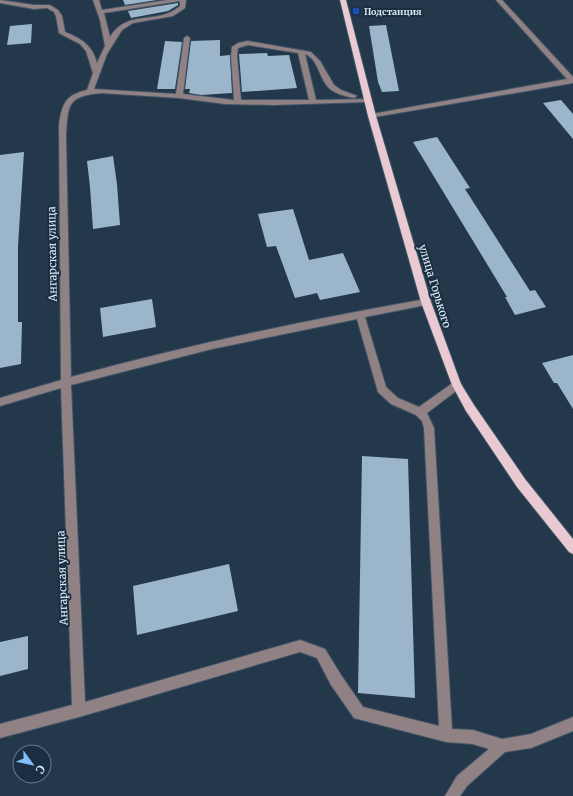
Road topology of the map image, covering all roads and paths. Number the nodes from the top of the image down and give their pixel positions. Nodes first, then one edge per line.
1 (96, 0) edge
2 (178, 0) edge
3 (183, 0) edge
4 (343, 0) edge
5 (499, 0) edge
6 (0, 1) edge
7 (101, 12) junction
8 (187, 38) dead end
9 (108, 46) junction
10 (301, 50) junction
11 (96, 72) junction
12 (573, 80) edge
13 (90, 91) junction
14 (179, 96) junction
15 (313, 100) junction
16 (368, 100) junction
17 (238, 102) junction
18 (372, 116) junction
19 (426, 302) junction
20 (360, 314) junction
21 (66, 381) junction
22 (457, 385) junction
23 (0, 402) edge
24 (420, 412) junction
25 (573, 548) edge
26 (79, 710) junction
27 (573, 724) edge
28 (0, 731) edge
29 (446, 735) junction
30 (502, 746) junction
31 (462, 781) junction
32 (452, 796) edge
33 (461, 796) edge

1 - 7 street
2 - 7 street
3 - 9 street
4 - 16 main road, улица Горького
5 - 12 street
6 - 11 street
7 - 9 street
8 - 14 street
9 - 11 street
10 - 15 street
10 - 16 street
10 - 17 street
11 - 13 street
12 - 18 street
13 - 14 street, Ангарская улица
13 - 21 street, Ангарская улица
14 - 17 street, Ангарская улица
15 - 16 street, Ангарская улица
15 - 17 street, Ангарская улица
16 - 18 main road, улица Горького
18 - 19 main road, улица Горького
19 - 20 street
19 - 22 main road, улица Горького
20 - 21 street
20 - 24 street
21 - 23 street
21 - 26 street, Ангарская улица
22 - 24 street
22 - 25 main road, улица Горького
24 - 29 street
26 - 28 street
26 - 29 street
27 - 30 street
29 - 30 street
30 - 31 street
31 - 32 street
31 - 33 street

